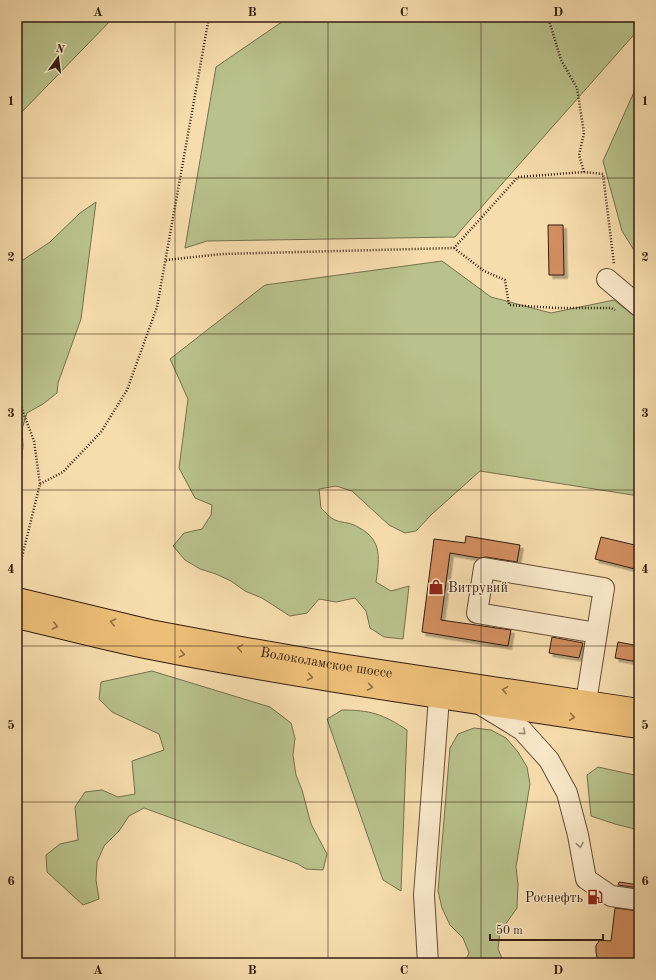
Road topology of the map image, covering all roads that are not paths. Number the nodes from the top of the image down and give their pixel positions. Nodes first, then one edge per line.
1 (612, 283) road end
2 (639, 306) edge
3 (17, 599) edge
4 (17, 617) edge
5 (597, 632) junction
6 (440, 689) junction
7 (586, 702) junction
8 (478, 703) junction
9 (639, 710) edge
10 (639, 727) edge
11 (639, 900) edge
12 (428, 963) edge

1 - 2 lane
6 -> 3 main road, Волоколамское шоссе
4 -> 6 main road, Волоколамское шоссе
5 - 5 lane
5 - 7 lane
7 -> 6 main road, Волоколамское шоссе
6 - 8 main road, Волоколамское шоссе
6 - 12 lane
7 - 9 main road, Волоколамское шоссе
8 -> 10 main road, Волоколамское шоссе
8 -> 11 lane

